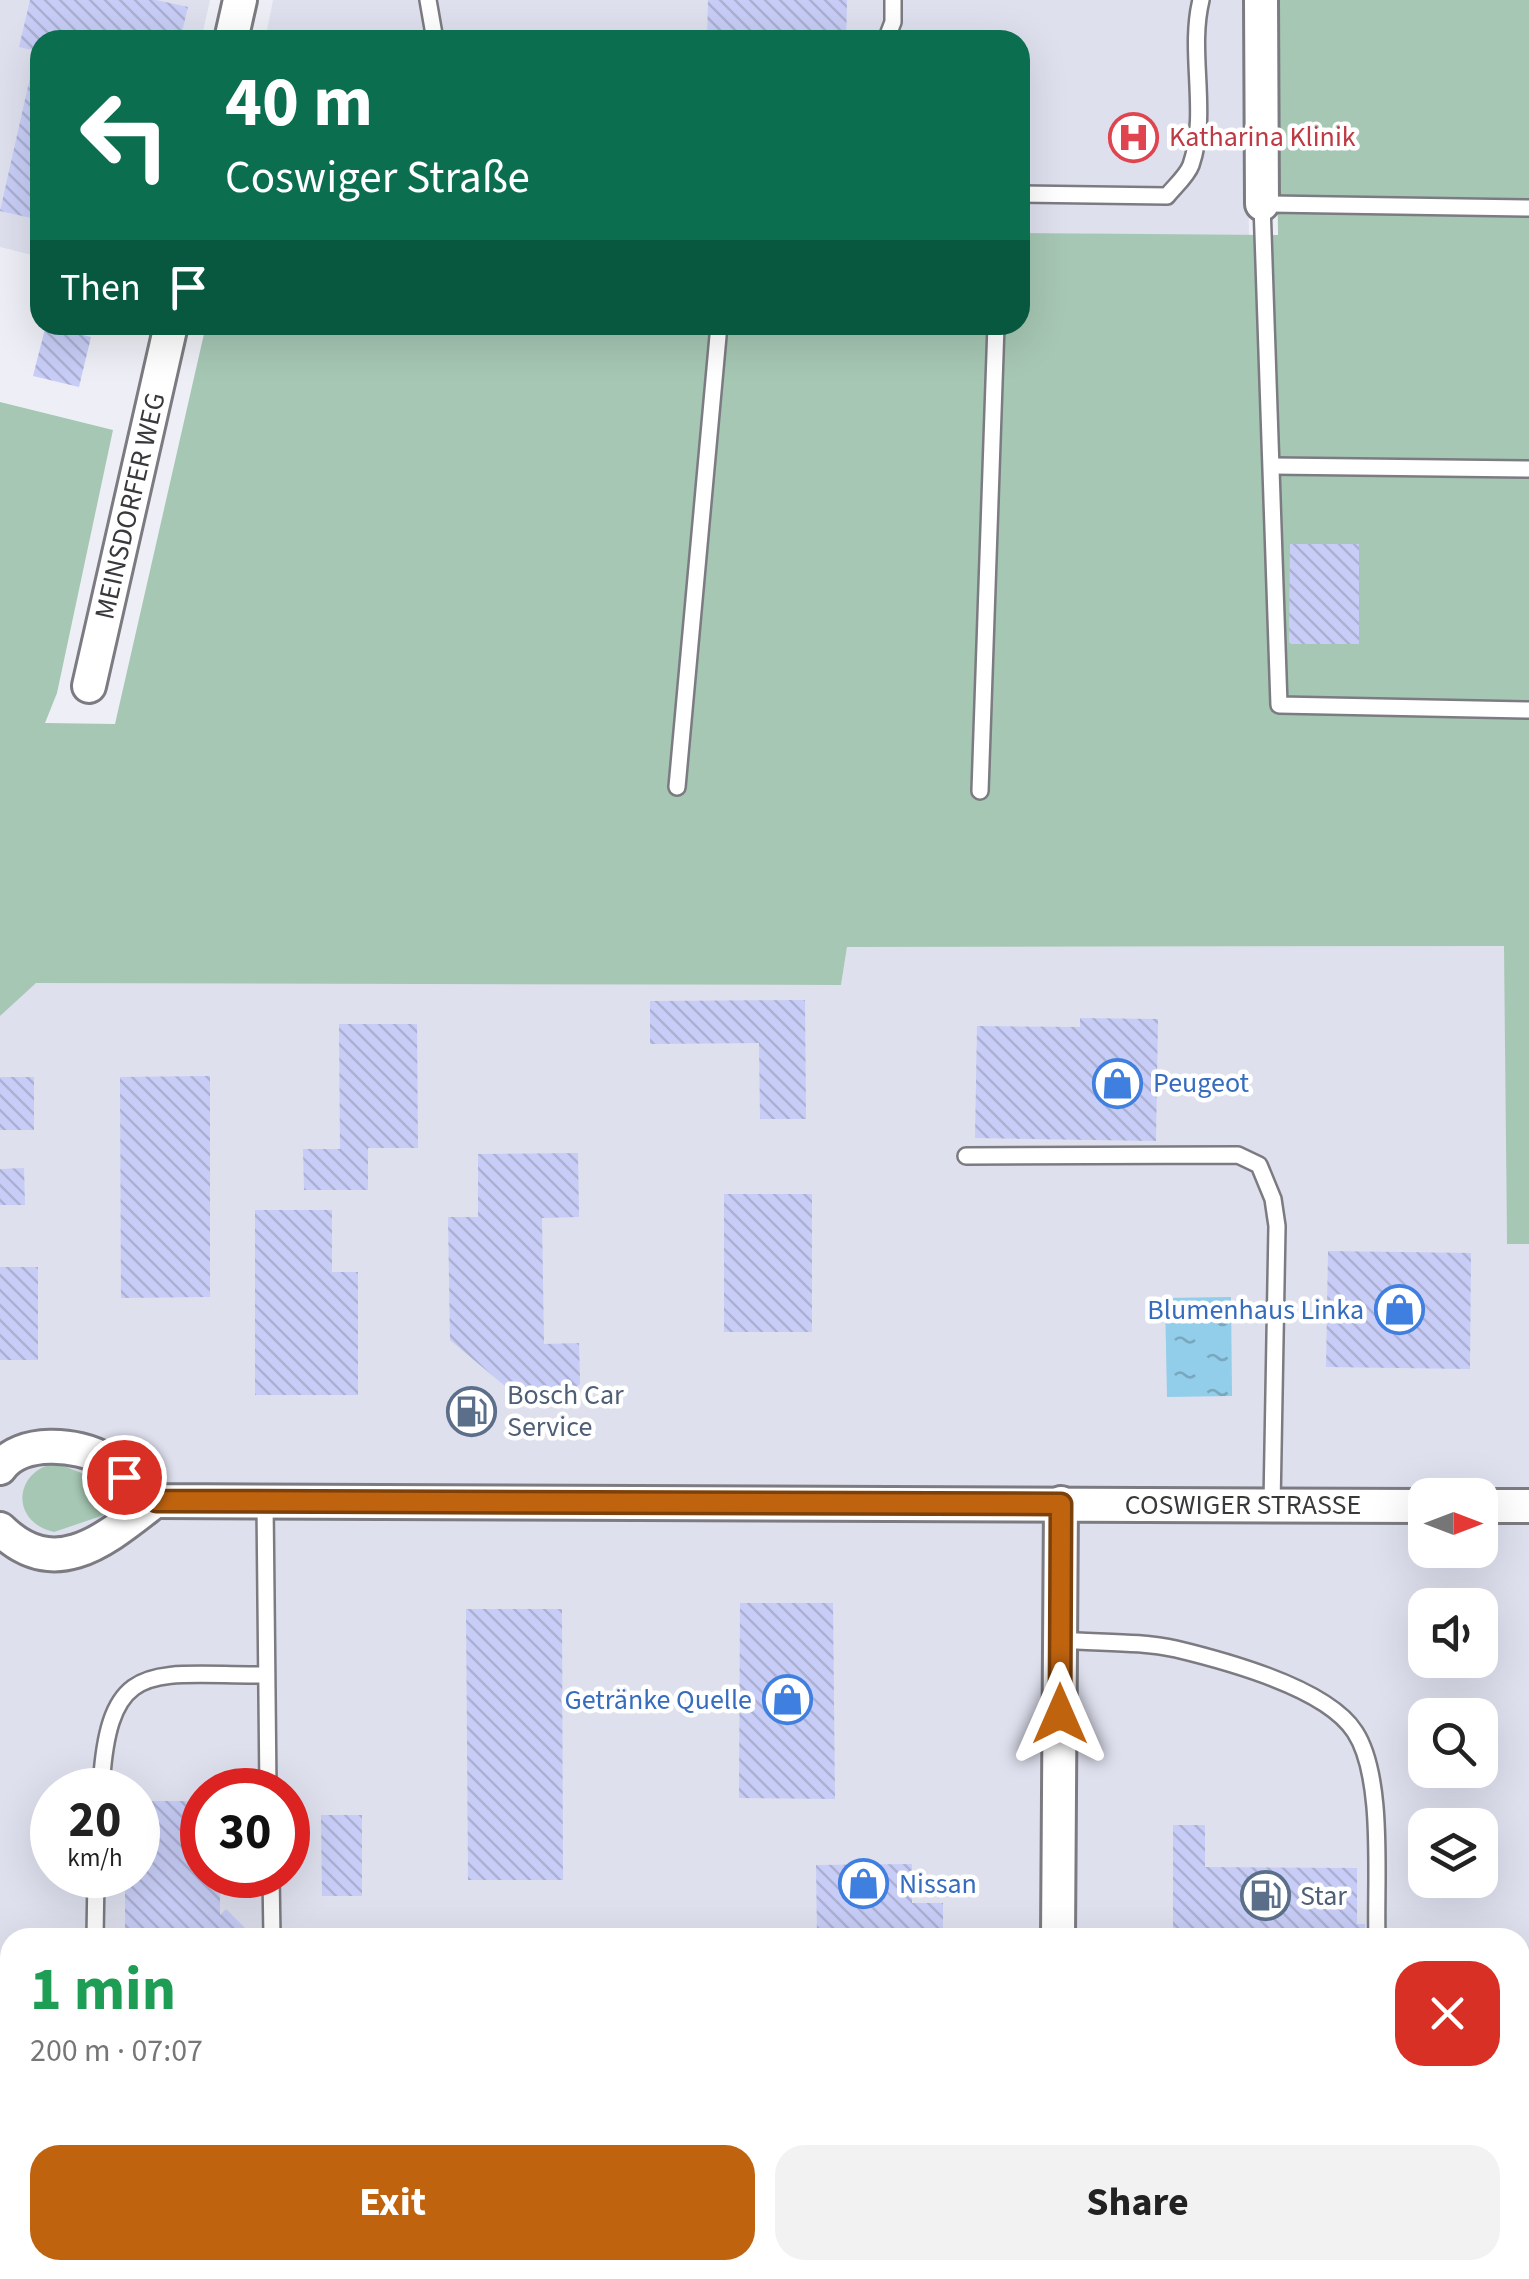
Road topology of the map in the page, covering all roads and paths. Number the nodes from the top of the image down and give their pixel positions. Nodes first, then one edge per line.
1 (240, 0) edge
2 (428, 0) edge
3 (893, 0) edge
4 (1201, 0) edge
5 (1260, 0) edge
6 (233, 30) edge
7 (433, 30) edge
8 (890, 30) edge
9 (1030, 194) edge
10 (1262, 204) junction
11 (1529, 208) edge
12 (168, 335) edge
13 (719, 335) edge
14 (996, 335) edge
15 (1273, 466) junction
16 (1529, 469) edge
17 (89, 686) dead end
18 (1529, 710) edge
19 (677, 788) dead end
20 (980, 791) dead end
21 (966, 1156) dead end
22 (0, 1468) edge
23 (156, 1501) junction
24 (264, 1503) junction
25 (1061, 1504) junction
26 (1272, 1505) junction
27 (1408, 1506) edge
28 (1498, 1506) edge
29 (1529, 1506) edge
30 (0, 1529) edge
31 (1061, 1640) junction
32 (266, 1674) junction
33 (104, 1768) edge
34 (268, 1768) edge
35 (96, 1898) edge
36 (271, 1898) edge
37 (95, 1928) edge
38 (272, 1928) edge
39 (1058, 1928) edge
40 (1376, 1928) edge

1 - 6 street
2 - 7 lane
3 - 8 lane
4 - 9 lane
5 - 10 street
10 - 11 lane
10 - 15 lane
12 - 17 street, MEINSDORFER WEG
13 - 19 lane
14 - 20 lane
15 - 16 lane
15 - 18 lane
21 - 26 lane
22 - 23 street
23 - 24 street, COSWIGER STRASSE
23 - 30 street
24 - 25 street, COSWIGER STRASSE
24 - 32 lane
25 - 26 street, COSWIGER STRASSE
25 - 31 street
26 - 27 street, COSWIGER STRASSE
28 - 29 street
31 - 39 street
31 - 40 lane
32 - 33 lane
32 - 34 lane
35 - 37 lane
36 - 38 lane

